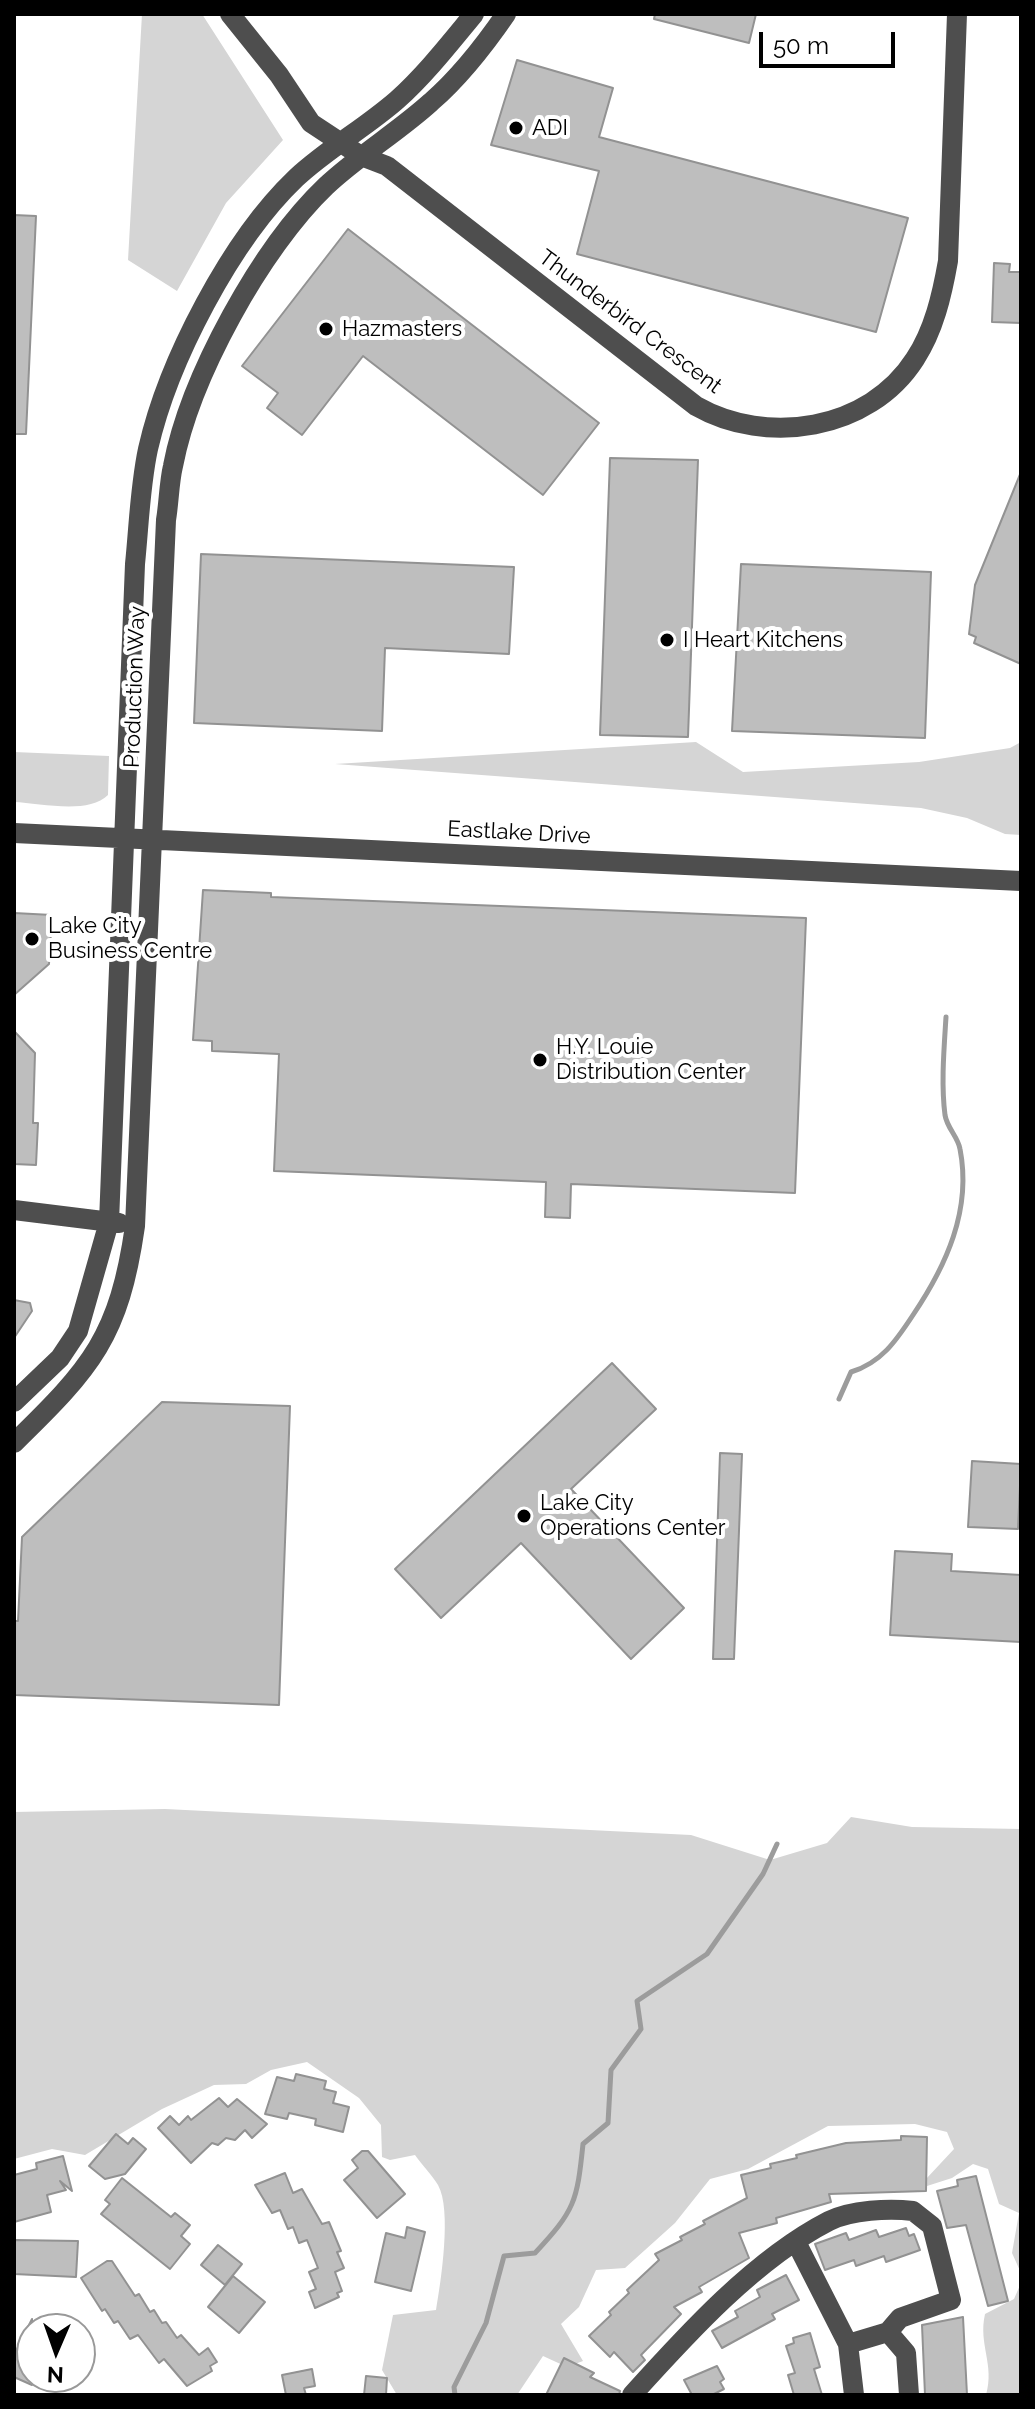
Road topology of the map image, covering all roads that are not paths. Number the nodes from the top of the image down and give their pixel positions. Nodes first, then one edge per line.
1 (230, 14) edge
2 (474, 14) edge
3 (506, 14) edge
4 (957, 14) edge
5 (339, 141) junction
6 (361, 156) junction
7 (14, 833) edge
8 (123, 838) junction
9 (152, 839) junction
10 (1021, 881) edge
11 (14, 1210) edge
12 (109, 1222) junction
13 (135, 1226) junction
14 (14, 1402) edge
15 (14, 1443) edge
16 (796, 2242) junction
17 (888, 2332) junction
18 (848, 2344) junction
19 (632, 2395) edge
20 (854, 2395) edge
21 (909, 2395) edge

1 - 5 street, Thunderbird Crescent
2 - 5 street, Production Way
3 - 6 street, Production Way
4 - 6 street, Thunderbird Crescent
5 - 6 street, Thunderbird Crescent
5 - 8 street, Production Way
6 - 9 street, Production Way
7 - 8 street, Eastlake Drive
8 - 9 street, Eastlake Drive
8 - 12 street, Production Way
9 - 10 street, Eastlake Drive
9 - 13 street, Production Way
11 - 12 street
12 - 13 street
12 - 14 street, Production Way
13 - 15 street, Production Way
16 - 17 street
16 - 18 street
16 - 19 street
17 - 18 street
17 - 21 street
18 - 20 street

